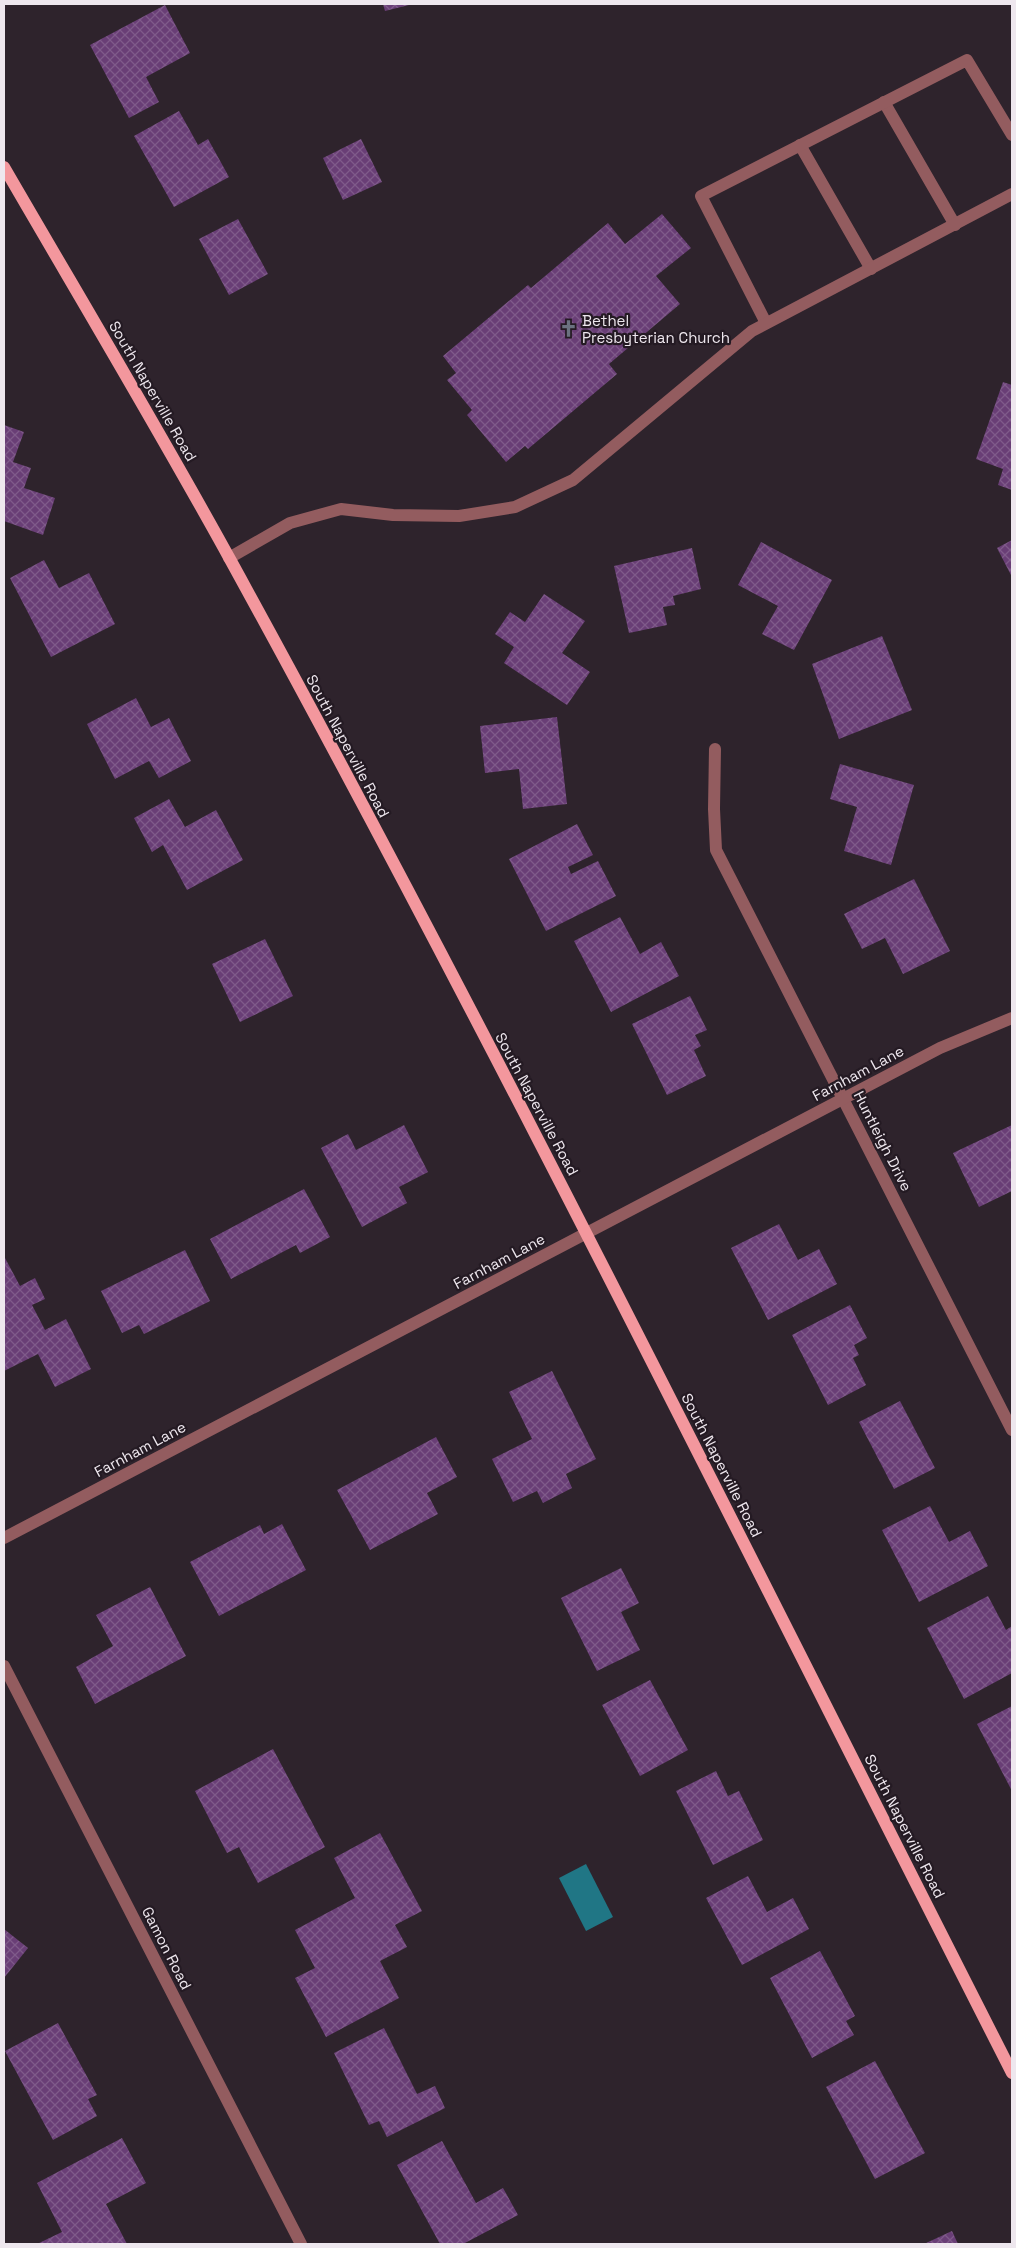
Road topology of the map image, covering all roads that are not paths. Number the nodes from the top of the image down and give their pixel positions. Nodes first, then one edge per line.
1 (884, 102) junction
2 (1012, 135) edge
3 (800, 145) junction
4 (4, 167) edge
5 (1012, 194) edge
6 (955, 225) junction
7 (871, 269) junction
8 (766, 323) junction
9 (229, 558) junction
10 (715, 749) dead end
11 (1012, 1018) edge
12 (843, 1099) junction
13 (587, 1233) junction
14 (1012, 1430) edge
15 (4, 1538) edge
16 (4, 1666) edge
17 (1012, 2073) edge
18 (301, 2244) edge

1 - 2 street
1 - 3 street
1 - 6 street
3 - 7 street
3 - 8 street
4 - 9 main road, South Naperville Road
5 - 6 street
6 - 7 street
7 - 8 street
8 - 9 street
9 - 13 main road, South Naperville Road
10 - 12 street, Huntleigh Drive
11 - 12 street, Farnham Lane
12 - 13 street, Farnham Lane
12 - 14 street, Huntleigh Drive
13 - 15 street, Farnham Lane
13 - 17 main road, South Naperville Road
16 - 18 street, Gamon Road

